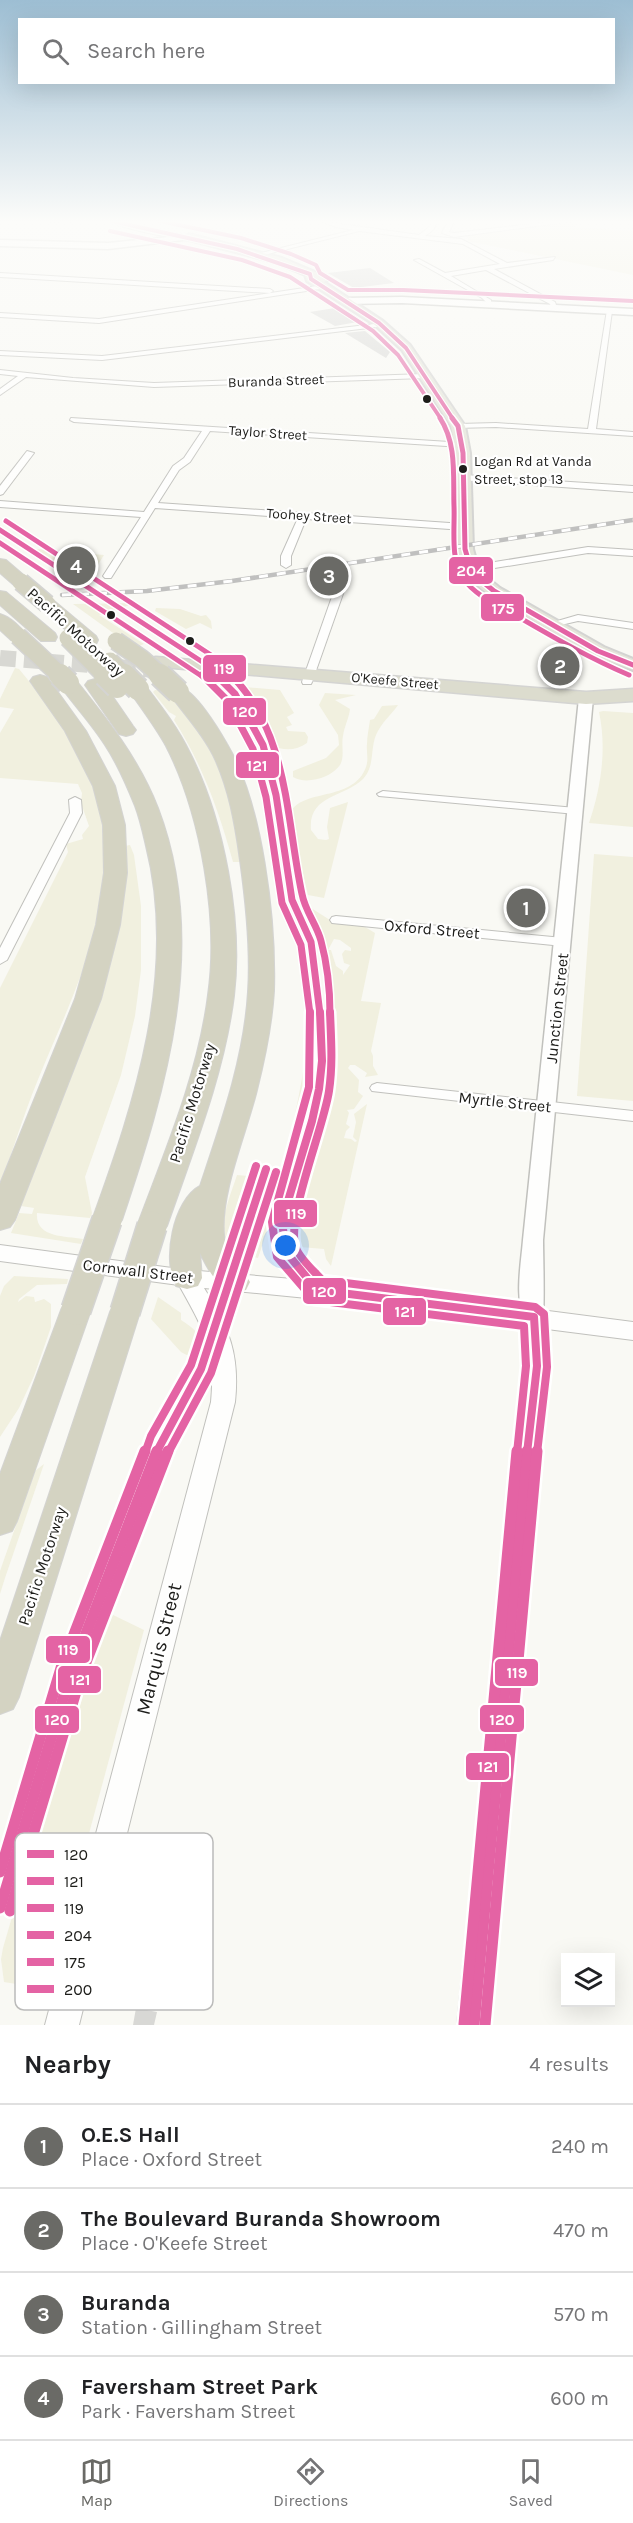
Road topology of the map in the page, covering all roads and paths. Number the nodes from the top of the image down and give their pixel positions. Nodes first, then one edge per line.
1 (8, 316) edge
2 (135, 316) edge
3 (367, 316) edge
4 (383, 316) edge
5 (608, 316) edge
6 (382, 325) junction
7 (406, 348) junction
8 (0, 353) edge
9 (0, 372) edge
10 (24, 375) junction
11 (425, 376) junction
12 (0, 393) edge
13 (74, 420) dead end
14 (458, 426) junction
15 (207, 429) junction
16 (592, 431) junction
17 (633, 434) edge
18 (462, 445) junction
19 (30, 453) dead end
20 (463, 478) junction
21 (4, 481) edge
22 (633, 489) edge
23 (0, 492) edge
24 (0, 504) edge
25 (153, 505) junction
26 (147, 515) junction
27 (303, 516) junction
28 (465, 527) junction
29 (633, 553) edge
30 (0, 564) edge
31 (286, 565) dead end
32 (470, 569) junction
33 (108, 576) dead end
34 (0, 583) edge
35 (339, 591) dead end
36 (11, 601) edge
37 (0, 620) edge
38 (552, 624) junction
39 (633, 626) edge
40 (63, 634) junction
41 (9, 636) edge
42 (598, 651) junction
43 (633, 665) edge
44 (162, 667) tunnel mouth
45 (309, 678) junction
46 (633, 679) edge
47 (128, 688) junction
48 (633, 695) edge
49 (586, 702) junction
50 (633, 709) edge
51 (126, 761) junction
52 (383, 795) dead end
53 (75, 800) dead end
54 (576, 811) junction
55 (336, 920) dead end
56 (563, 942) junction
57 (0, 960) edge
58 (377, 1088) dead end
59 (547, 1107) junction
60 (633, 1116) edge
61 (214, 1187) junction
62 (3, 1208) edge
63 (0, 1254) edge
64 (187, 1278) junction
65 (235, 1282) junction
66 (534, 1317) junction
67 (633, 1331) edge
68 (0, 1521) edge
69 (0, 1697) edge
70 (112, 1833) edge
71 (66, 2010) edge
72 (62, 2025) edge
73 (474, 2025) edge

1 - 2 street
3 - 6 main road
4 - 7 main road
5 - 16 street
6 - 7 main road
6 - 8 street
7 - 11 main road
9 - 10 street, Buranda Street
10 - 11 street, Buranda Street
10 - 12 street
11 - 14 main road
13 - 15 street, Taylor Street
14 - 16 street
14 - 18 main road
15 - 18 street, Taylor Street
15 - 25 street
16 - 17 street
18 - 20 main road
19 - 21 street
20 - 22 street
20 - 28 main road
21 - 23 street
24 - 26 street
25 - 26 street
25 - 27 street, Toohey Street
26 - 33 street
27 - 28 street, Toohey Street
27 - 31 street
28 - 32 main road
29 - 32 street
30 - 40 highway, Pacific Motorway, bridge
32 - 38 main road
34 - 36 highway
35 - 45 street
36 - 40 highway
37 - 41 highway
38 - 39 street
38 - 42 main road
40 - 47 highway, bridge
40 - 47 highway, Pacific Motorway, bridge
40 - 51 highway
40 - 61 highway, bridge
41 - 51 highway, bridge
41 - 62 highway
42 - 43 main road
42 - 46 main road
44 - 45 highway, O'Keefe Street
45 - 49 highway, O'Keefe Street
47 - 69 highway, Pacific Motorway, bridge
48 - 49 highway, O'Keefe Street
49 - 50 highway, O'Keefe Street
49 - 54 street, Junction Street
51 - 68 highway, bridge
52 - 54 street
53 - 57 street
54 - 56 street, Junction Street
55 - 56 street, Oxford Street
56 - 59 street, Junction Street
58 - 59 street, Myrtle Street
59 - 60 street, Myrtle Street
59 - 66 street, Junction Street
61 - 64 highway
61 - 65 highway
63 - 64 main road, Cornwall Street
64 - 65 main road, Cornwall Street
64 - 70 main road, Marquis Street
65 - 66 main road, Cornwall Street
66 - 67 main road, Cornwall Street
66 - 73 main road
71 - 72 main road, Marquis Street

